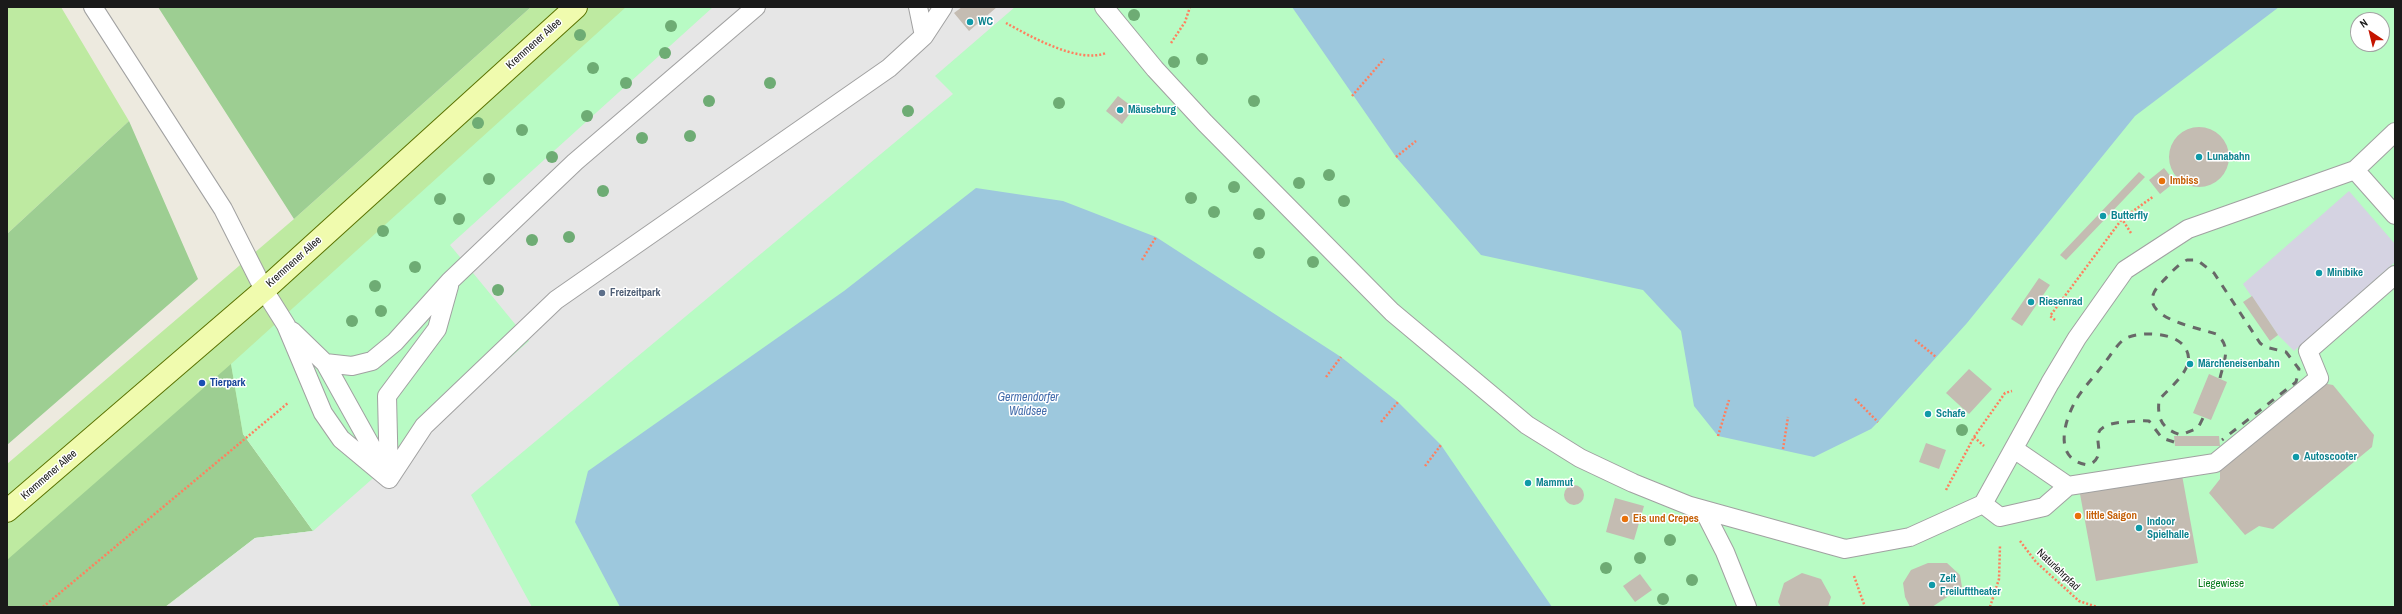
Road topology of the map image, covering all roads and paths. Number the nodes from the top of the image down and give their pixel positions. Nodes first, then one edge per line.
1 (93, 7) edge
2 (576, 7) edge
3 (756, 7) edge
4 (918, 7) edge
5 (943, 7) edge
6 (1104, 7) edge
7 (1190, 7) edge
8 (1006, 23) dead end
9 (924, 36) junction
10 (1132, 42) junction
11 (1384, 59) dead end
12 (1155, 69) junction
13 (1352, 96) dead end
14 (2395, 132) edge
15 (1416, 141) dead end
16 (1396, 157) dead end
17 (2355, 170) junction
18 (2154, 196) dead end
19 (2395, 214) edge
20 (1156, 237) dead end
21 (2145, 256) junction
22 (1142, 260) dead end
23 (2395, 275) edge
24 (450, 281) junction
25 (264, 290) junction
26 (286, 325) junction
27 (1915, 340) dead end
28 (1341, 357) dead end
29 (1936, 357) dead end
30 (325, 363) junction
31 (1326, 377) dead end
32 (2050, 383) junction
33 (311, 384) junction
34 (1855, 399) dead end
35 (1729, 400) dead end
36 (1398, 402) dead end
37 (1788, 417) dead end
38 (1381, 422) dead end
39 (1878, 422) dead end
40 (1718, 436) dead end
41 (1441, 445) dead end
42 (1782, 449) dead end
43 (2014, 449) junction
44 (1426, 466) dead end
45 (389, 479) junction
46 (2068, 486) junction
47 (1983, 504) junction
48 (1704, 510) junction
49 (7, 512) edge
50 (2000, 517) junction
51 (1932, 527) junction
52 (43, 607) edge
53 (1747, 607) edge
54 (1990, 607) edge
55 (2097, 607) edge

1 - 25 lane
2 - 25 main road, Kremmener Allee
3 - 24 lane
4 - 9 lane
5 - 9 lane
6 - 10 lane
7 - 12 path
8 - 10 path
9 - 45 lane
10 - 12 lane
11 - 13 path
12 - 48 lane
14 - 17 lane
15 - 16 path
17 - 19 lane
17 - 21 lane
18 - 21 path
20 - 22 path
21 - 32 lane
23 - 46 lane
24 - 30 lane
24 - 45 lane
25 - 26 lane
25 - 49 main road, Kremmener Allee
26 - 30 lane
26 - 33 lane
27 - 29 path
28 - 31 path
30 - 45 lane
32 - 43 lane
32 - 51 path
33 - 45 lane
33 - 52 path
34 - 39 path
35 - 40 path
36 - 38 path
37 - 42 path
41 - 44 path
43 - 46 lane
43 - 47 lane
46 - 50 lane
47 - 50 lane
47 - 51 lane
48 - 51 lane
48 - 53 lane
50 - 54 path
50 - 55 path, Naturlehrpfad

